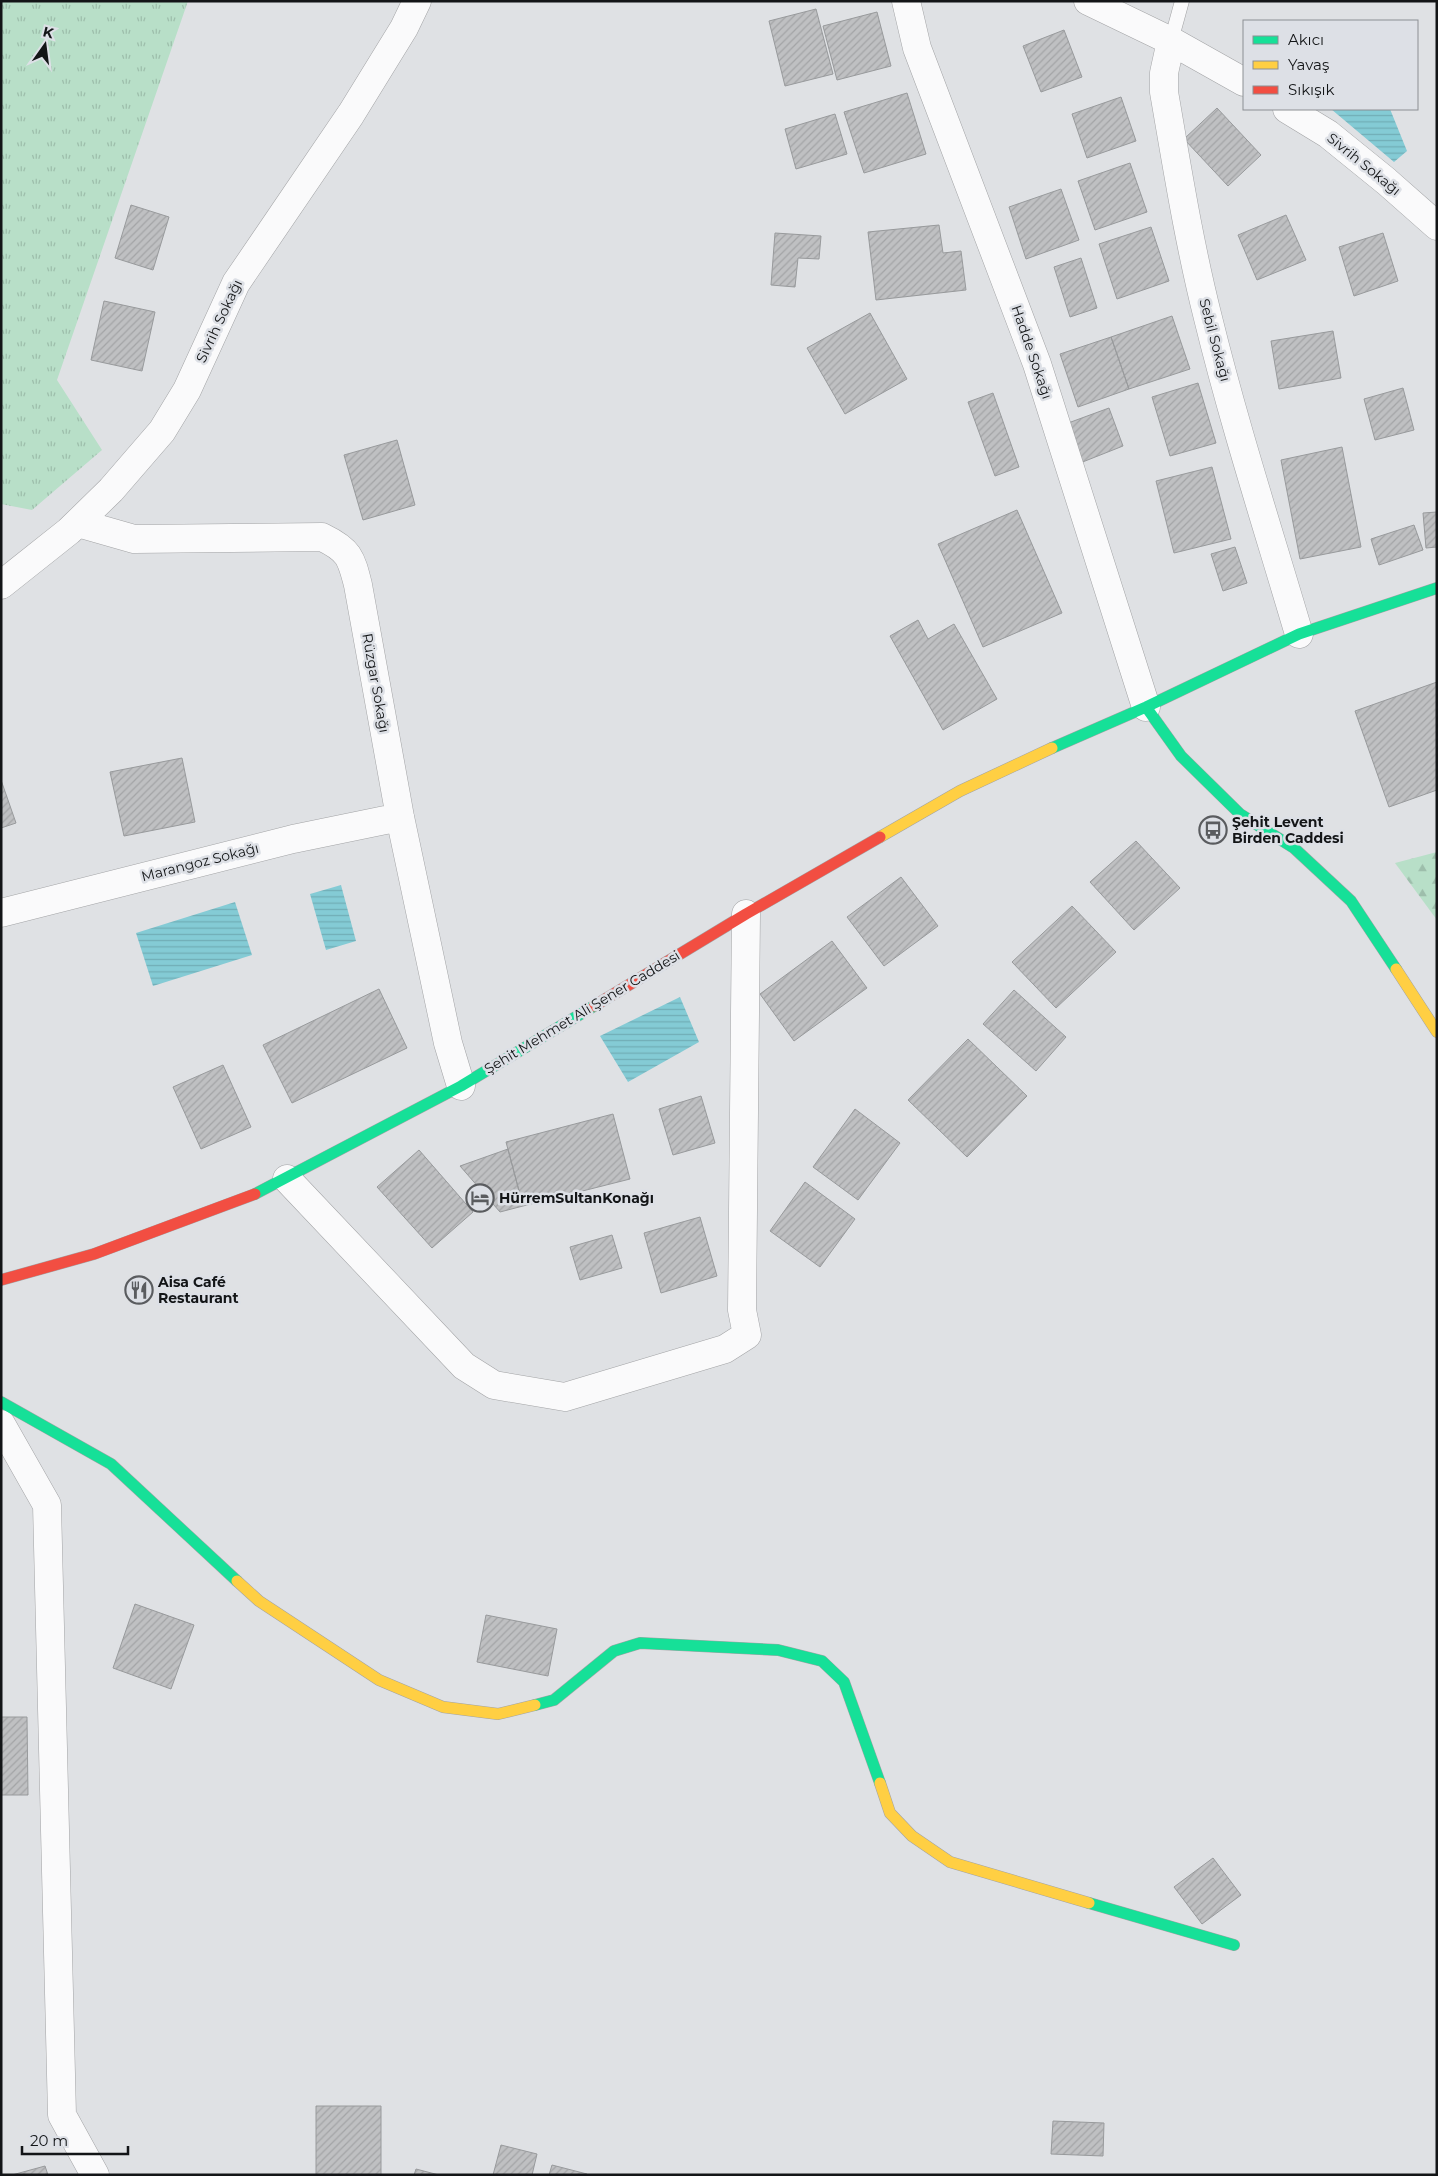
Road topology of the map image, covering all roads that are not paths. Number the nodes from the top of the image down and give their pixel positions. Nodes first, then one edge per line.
1 (417, 1) edge
2 (906, 1) edge
3 (1088, 1) edge
4 (1182, 1) edge
5 (1171, 41) junction
6 (1243, 81) edge
7 (1289, 110) edge
8 (1437, 226) edge
9 (78, 523) junction
10 (1, 584) edge
11 (1437, 588) edge
12 (1299, 634) junction
13 (1146, 707) junction
14 (400, 817) junction
15 (1, 912) edge
16 (746, 914) junction
17 (1437, 1032) edge
18 (461, 1086) junction
19 (287, 1179) junction
20 (1, 1280) edge
21 (1, 1402) edge
22 (1, 1424) edge
23 (1234, 1945) dead end
24 (95, 2175) edge

1 - 9 street, Sivrih Sokağı
2 - 13 street, Hadde Sokağı
3 - 5 street
4 - 5 lane
5 - 6 street
5 - 12 street, Sebil Sokağı
7 - 8 street, Sivrih Sokağı
9 - 10 street, Sivrih Sokağı
9 - 14 street, Rüzgar Sokağı
11 - 12 street, Şehit Mehmet Ali Şener Caddesi
12 - 13 street, Şehit Mehmet Ali Şener Caddesi
13 - 16 street, Şehit Mehmet Ali Şener Caddesi
13 - 17 street
14 - 15 street, Marangoz Sokağı
14 - 18 street, Rüzgar Sokağı
16 - 18 street, Şehit Mehmet Ali Şener Caddesi
16 - 19 street
18 - 19 street, Şehit Mehmet Ali Şener Caddesi
19 - 20 street, Şehit Mehmet Ali Şener Caddesi
21 - 23 street
22 - 24 street

